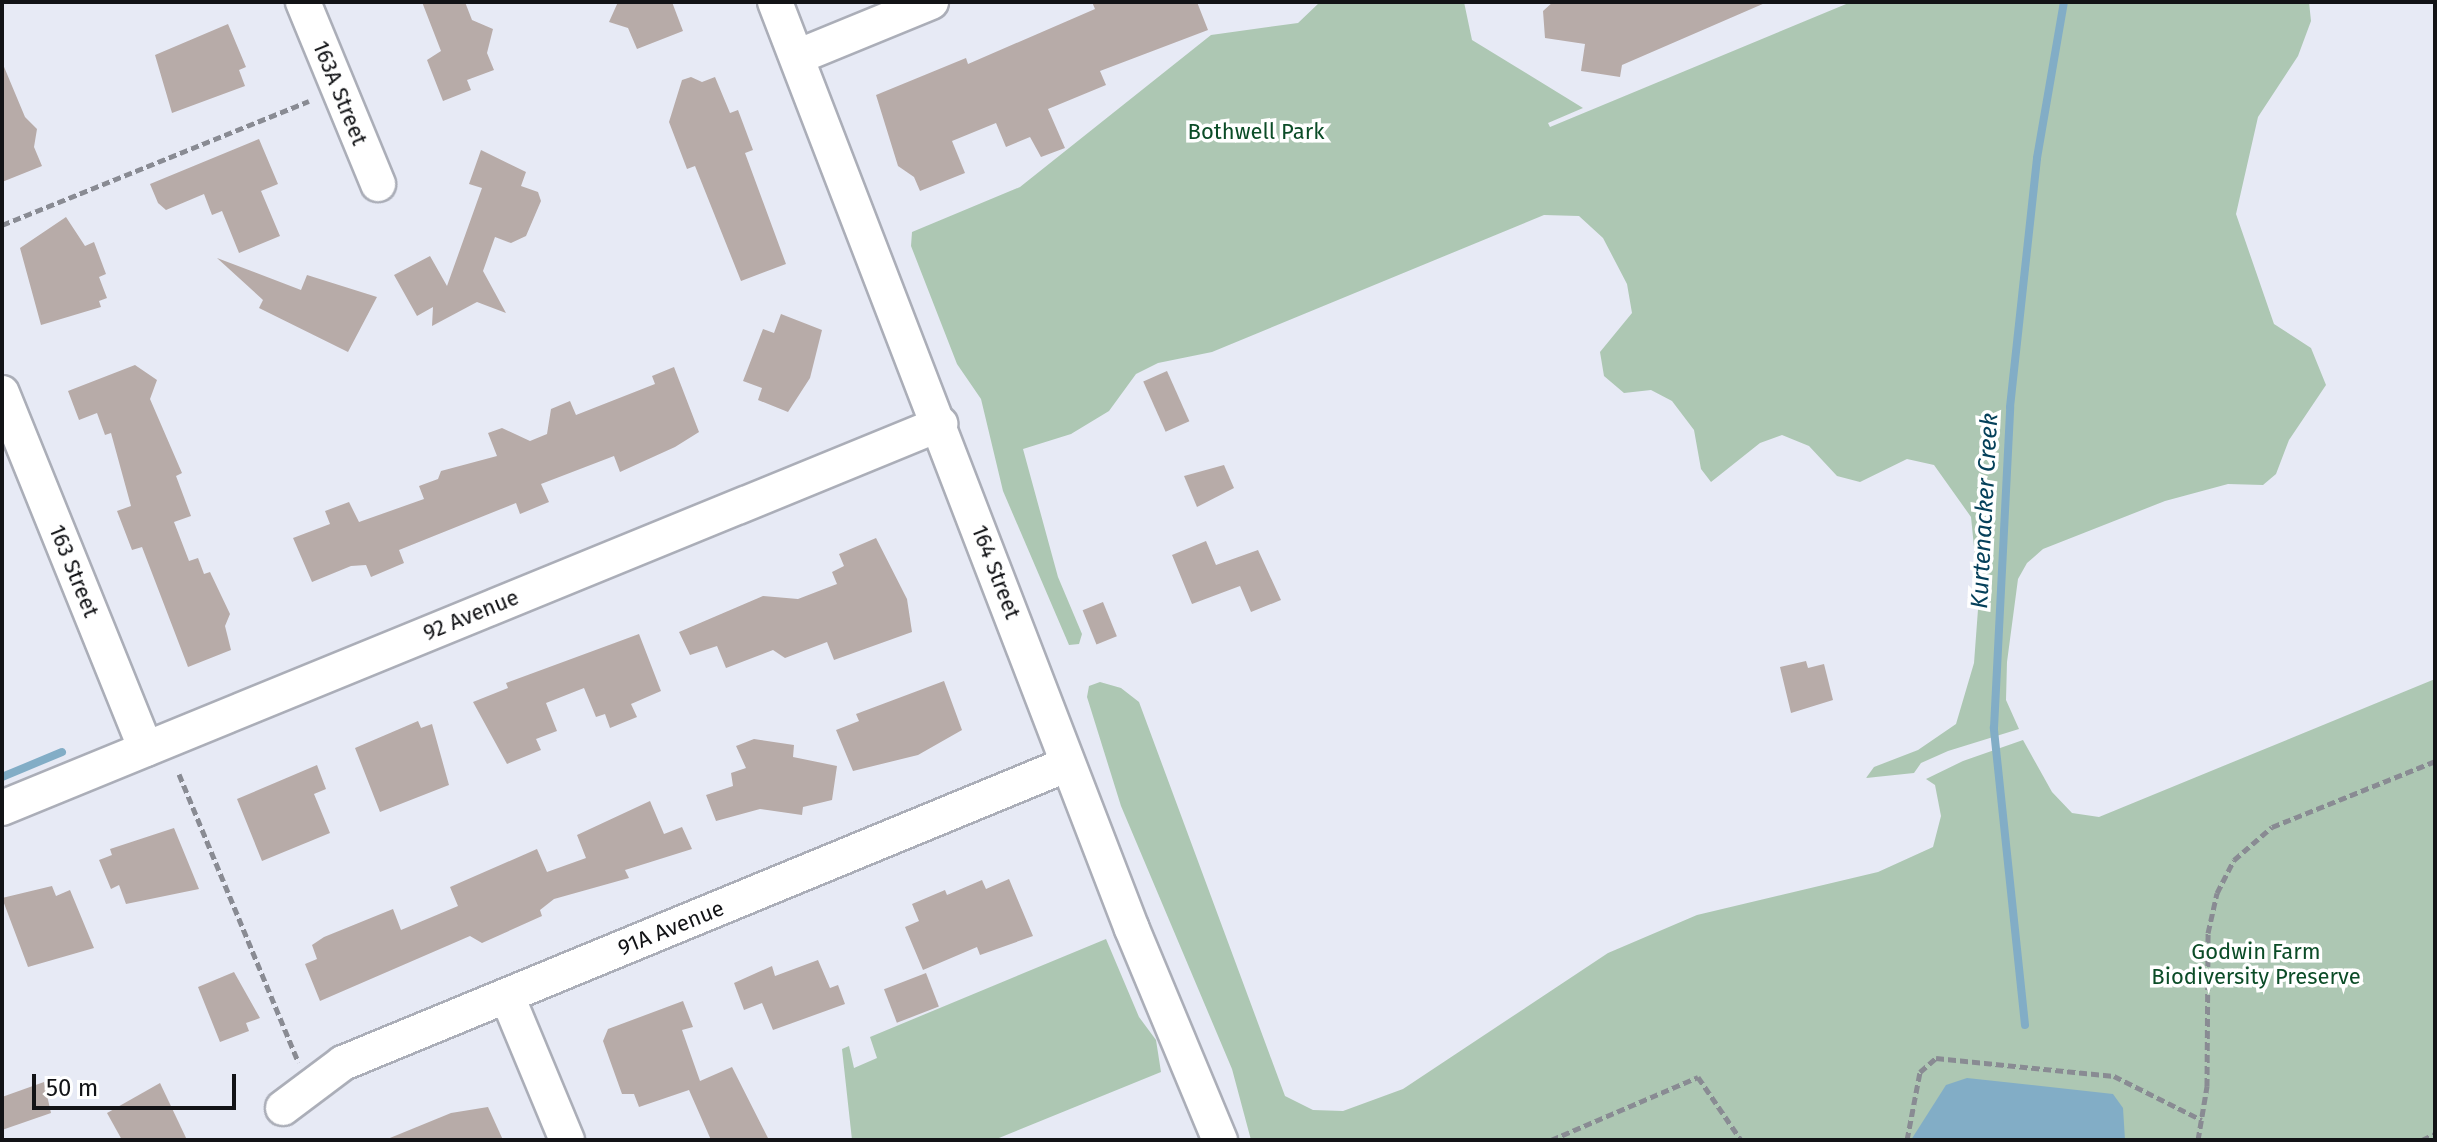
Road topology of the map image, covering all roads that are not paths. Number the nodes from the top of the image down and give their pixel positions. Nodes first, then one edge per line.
1 (303, 2) edge
2 (775, 2) edge
3 (931, 2) edge
4 (797, 57) junction
5 (378, 184) dead end
6 (2, 393) edge
7 (940, 424) junction
8 (146, 749) junction
9 (1068, 764) junction
10 (2, 808) edge
11 (507, 996) junction
12 (283, 1108) dead end
13 (567, 1140) edge
14 (1220, 1140) edge

1 - 5 street, 163A Street
2 - 4 street, 164 Street
3 - 4 street
4 - 7 street, 164 Street
6 - 8 street, 163 Street
7 - 8 street, 92 Avenue
7 - 9 street, 164 Street
8 - 10 street, 92 Avenue
9 - 11 street, 91A Avenue
9 - 14 street, 164 Street
11 - 12 street, 91A Avenue
11 - 13 street

